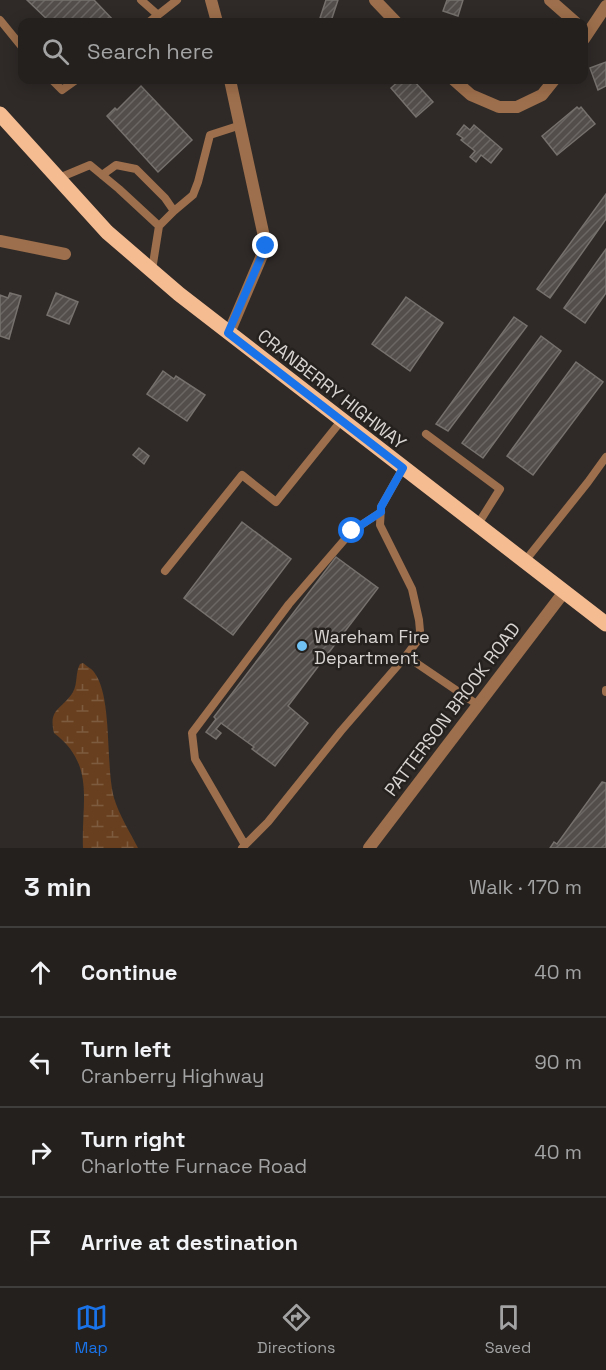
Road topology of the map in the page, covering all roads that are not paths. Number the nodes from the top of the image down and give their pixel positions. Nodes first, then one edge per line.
1 (141, 0) edge
2 (177, 0) edge
3 (211, 0) edge
4 (375, 0) edge
5 (550, 0) edge
6 (606, 6) edge
7 (158, 15) junction
8 (154, 18) edge
9 (216, 18) edge
10 (392, 18) edge
11 (570, 18) edge
12 (2, 27) edge
13 (588, 30) edge
14 (18, 43) edge
15 (56, 84) edge
16 (70, 84) edge
17 (231, 84) edge
18 (459, 84) edge
19 (551, 84) edge
20 (0, 114) edge
21 (241, 125) junction
22 (102, 175) junction
23 (59, 178) junction
24 (174, 211) junction
25 (159, 226) junction
26 (0, 242) edge
27 (65, 254) dead end
28 (152, 270) junction
29 (228, 333) junction
30 (341, 421) junction
31 (426, 434) dead end
32 (606, 457) edge
33 (403, 468) junction
34 (381, 512) junction
35 (478, 524) junction
36 (525, 561) junction
37 (165, 571) dead end
38 (564, 592) junction
39 (606, 624) edge
40 (406, 656) junction
41 (478, 705) junction
42 (243, 846) edge
43 (369, 848) edge

1 - 7 lane
2 - 7 lane
3 - 9 street
4 - 10 street
5 - 11 street
6 - 13 street
7 - 8 lane
12 - 14 lane
15 - 16 lane
17 - 21 street
18 - 19 street
20 - 23 main road, CRANBERRY HIGHWAY
21 - 24 lane
21 - 29 street
22 - 23 lane
22 - 24 lane
22 - 25 lane
23 - 28 main road, CRANBERRY HIGHWAY
24 - 25 lane
25 - 28 lane
26 - 27 street
28 - 29 main road, CRANBERRY HIGHWAY
29 - 30 main road, CRANBERRY HIGHWAY
30 - 33 main road, CRANBERRY HIGHWAY
30 - 37 lane
31 - 35 lane
32 - 36 lane
33 - 34 lane
33 - 35 main road, CRANBERRY HIGHWAY
34 - 40 lane
34 - 42 lane
35 - 36 main road, CRANBERRY HIGHWAY
36 - 38 main road, CRANBERRY HIGHWAY
38 - 39 main road, CRANBERRY HIGHWAY
38 - 41 street, PATTERSON BROOK ROAD
40 - 41 lane
40 - 42 lane
41 - 43 street, PATTERSON BROOK ROAD

